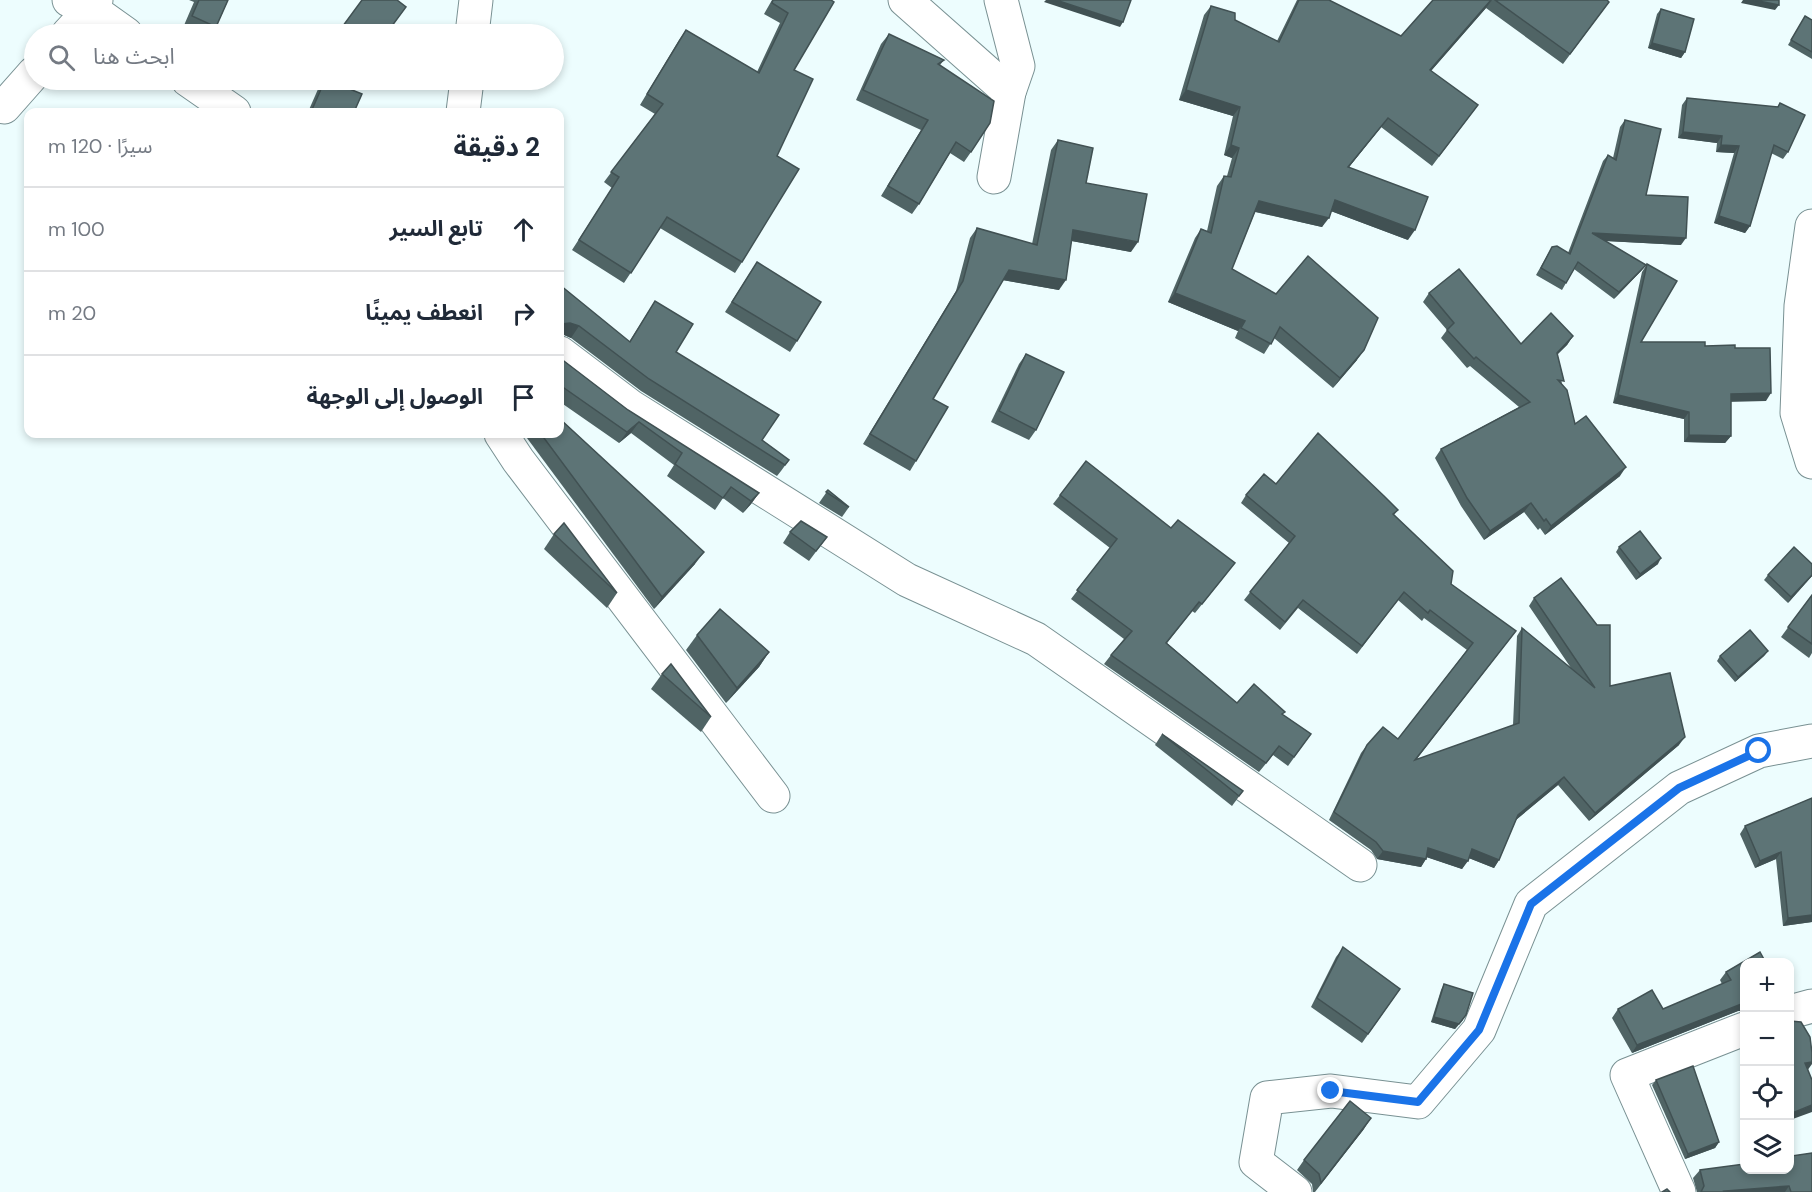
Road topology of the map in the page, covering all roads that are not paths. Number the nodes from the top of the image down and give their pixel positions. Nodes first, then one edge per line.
1 (476, 0) edge
2 (904, 0) edge
3 (1001, 0) edge
4 (85, 3) edge
5 (73, 24) edge
6 (113, 24) edge
7 (473, 24) edge
8 (24, 88) edge
9 (203, 90) edge
10 (466, 90) edge
11 (1009, 92) junction
12 (11, 108) edge
13 (228, 108) edge
14 (464, 108) edge
15 (994, 177) dead end
16 (1812, 226) edge
17 (564, 356) edge
18 (504, 438) edge
19 (1812, 462) edge
20 (1812, 741) edge
21 (773, 796) dead end
22 (1360, 865) dead end
23 (1812, 1006) edge
24 (1794, 1011) edge
25 (1740, 1031) edge
26 (1295, 1192) edge
27 (1678, 1192) edge

1 - 7 street
2 - 11 street
3 - 11 street
4 - 5 street
4 - 6 street
8 - 12 street
9 - 13 street
10 - 14 street
11 - 15 street
16 - 19 street
17 - 22 street
18 - 21 street
20 - 26 street
23 - 24 street
25 - 27 street

